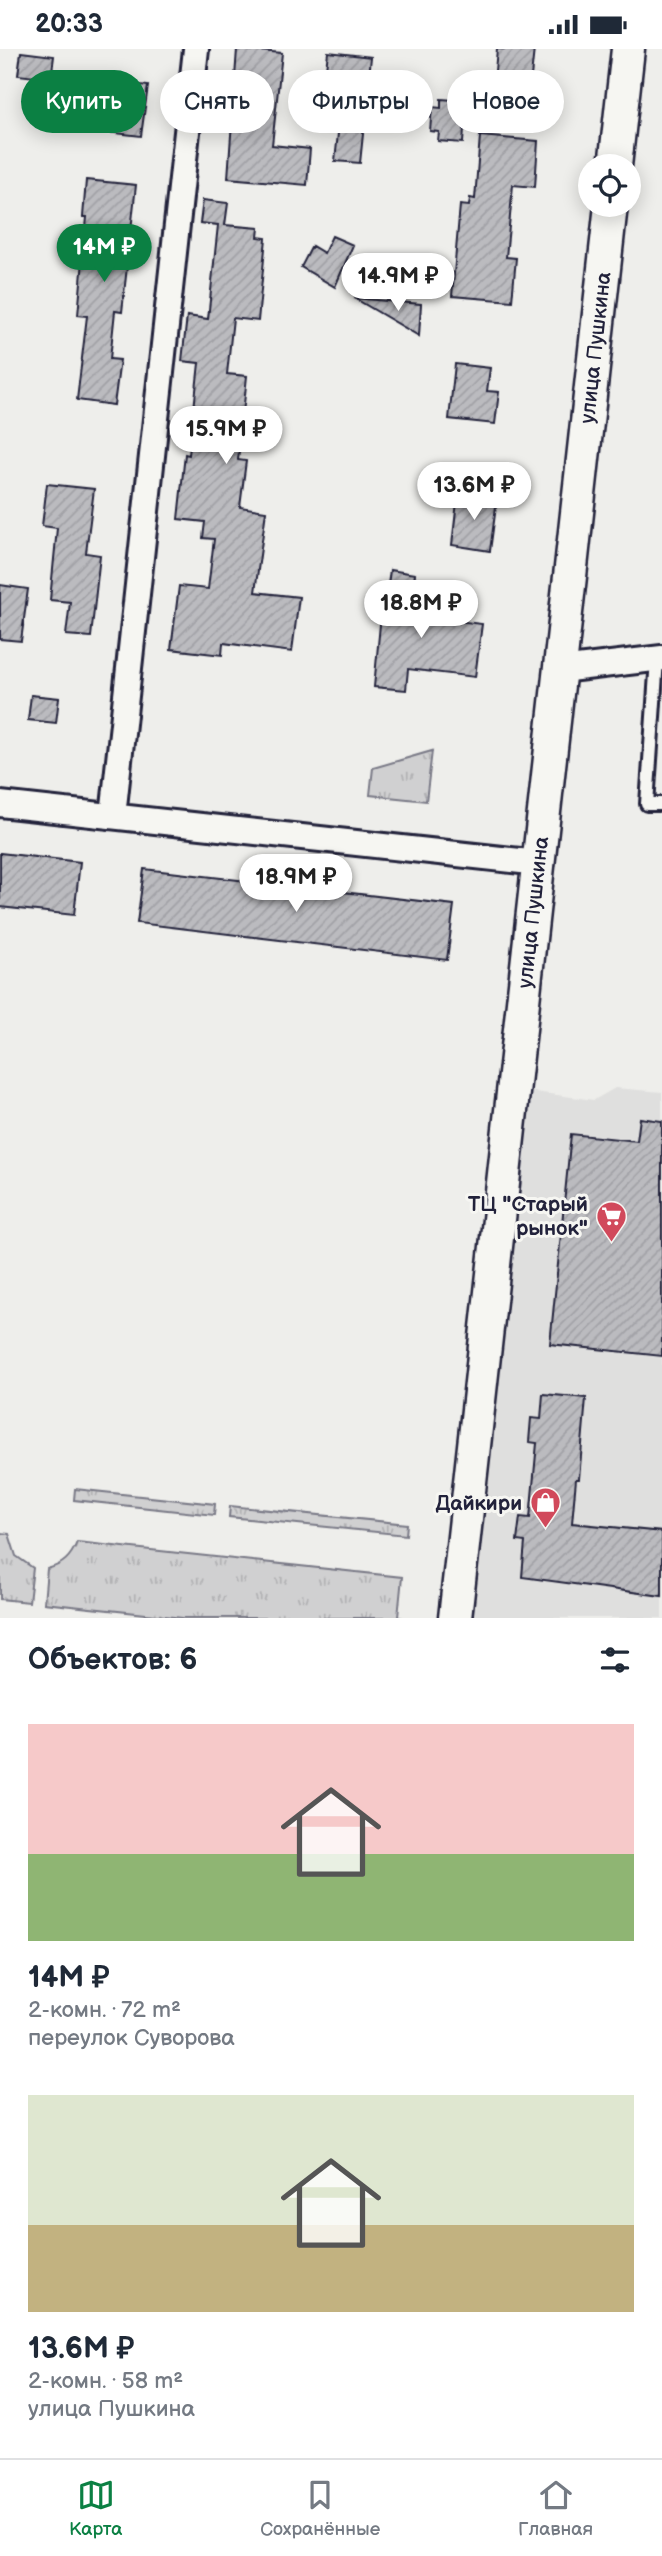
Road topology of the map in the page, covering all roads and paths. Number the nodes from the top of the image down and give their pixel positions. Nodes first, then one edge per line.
1 (196, 49) edge
2 (628, 49) edge
3 (616, 154) edge
4 (610, 217) edge
5 (660, 658) edge
6 (559, 670) junction
7 (0, 804) edge
8 (662, 804) edge
9 (113, 817) junction
10 (538, 863) junction
11 (455, 1618) edge

1 - 9 street
2 - 3 street
4 - 6 street, улица Пушкина
5 - 6 street
5 - 8 lane
6 - 10 street, улица Пушкина
7 - 9 street
9 - 10 street
10 - 11 street, улица Пушкина

